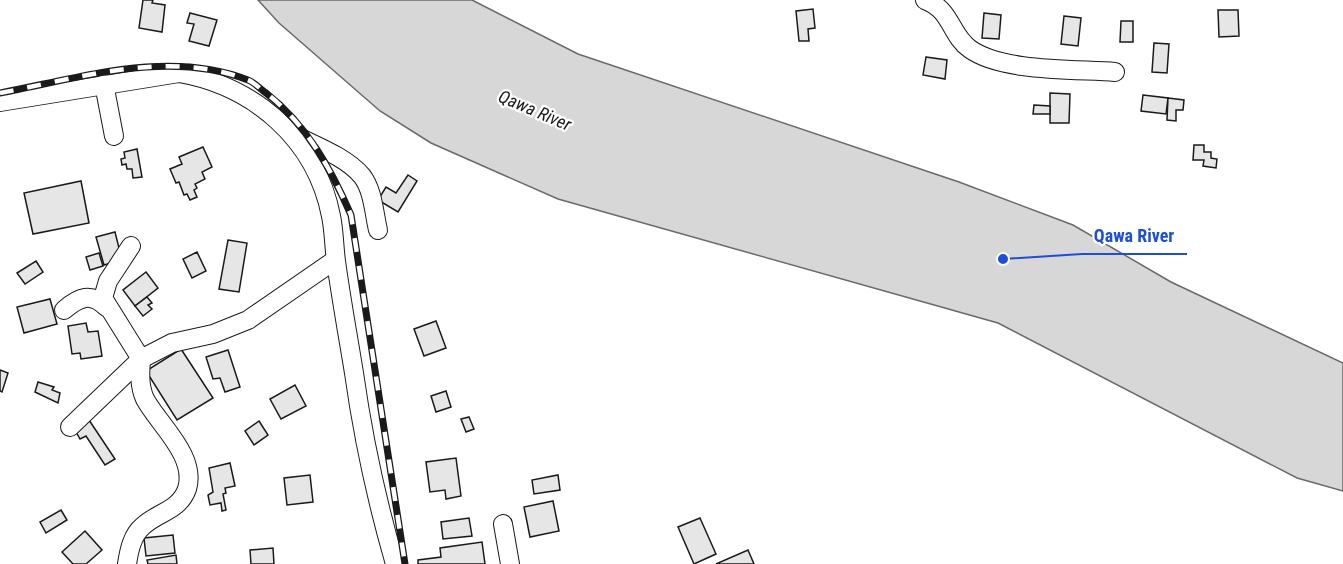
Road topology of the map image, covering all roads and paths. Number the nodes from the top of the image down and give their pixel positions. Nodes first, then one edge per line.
1 (925, 0) edge
2 (1115, 72) dead end
3 (104, 84) junction
4 (0, 102) edge
5 (290, 133) junction
6 (114, 136) dead end
7 (378, 230) dead end
8 (131, 246) dead end
9 (336, 260) junction
10 (106, 307) junction
11 (64, 310) dead end
12 (141, 358) junction
13 (70, 427) dead end
14 (502, 524) dead end
15 (392, 563) edge
16 (127, 564) edge
17 (510, 564) edge

1 - 2 street
3 - 4 street
3 - 5 street
3 - 6 street
5 - 7 street
5 - 9 street
8 - 10 street
9 - 12 street
9 - 15 street
10 - 11 street
10 - 12 street
12 - 13 street
12 - 16 street
14 - 17 street

